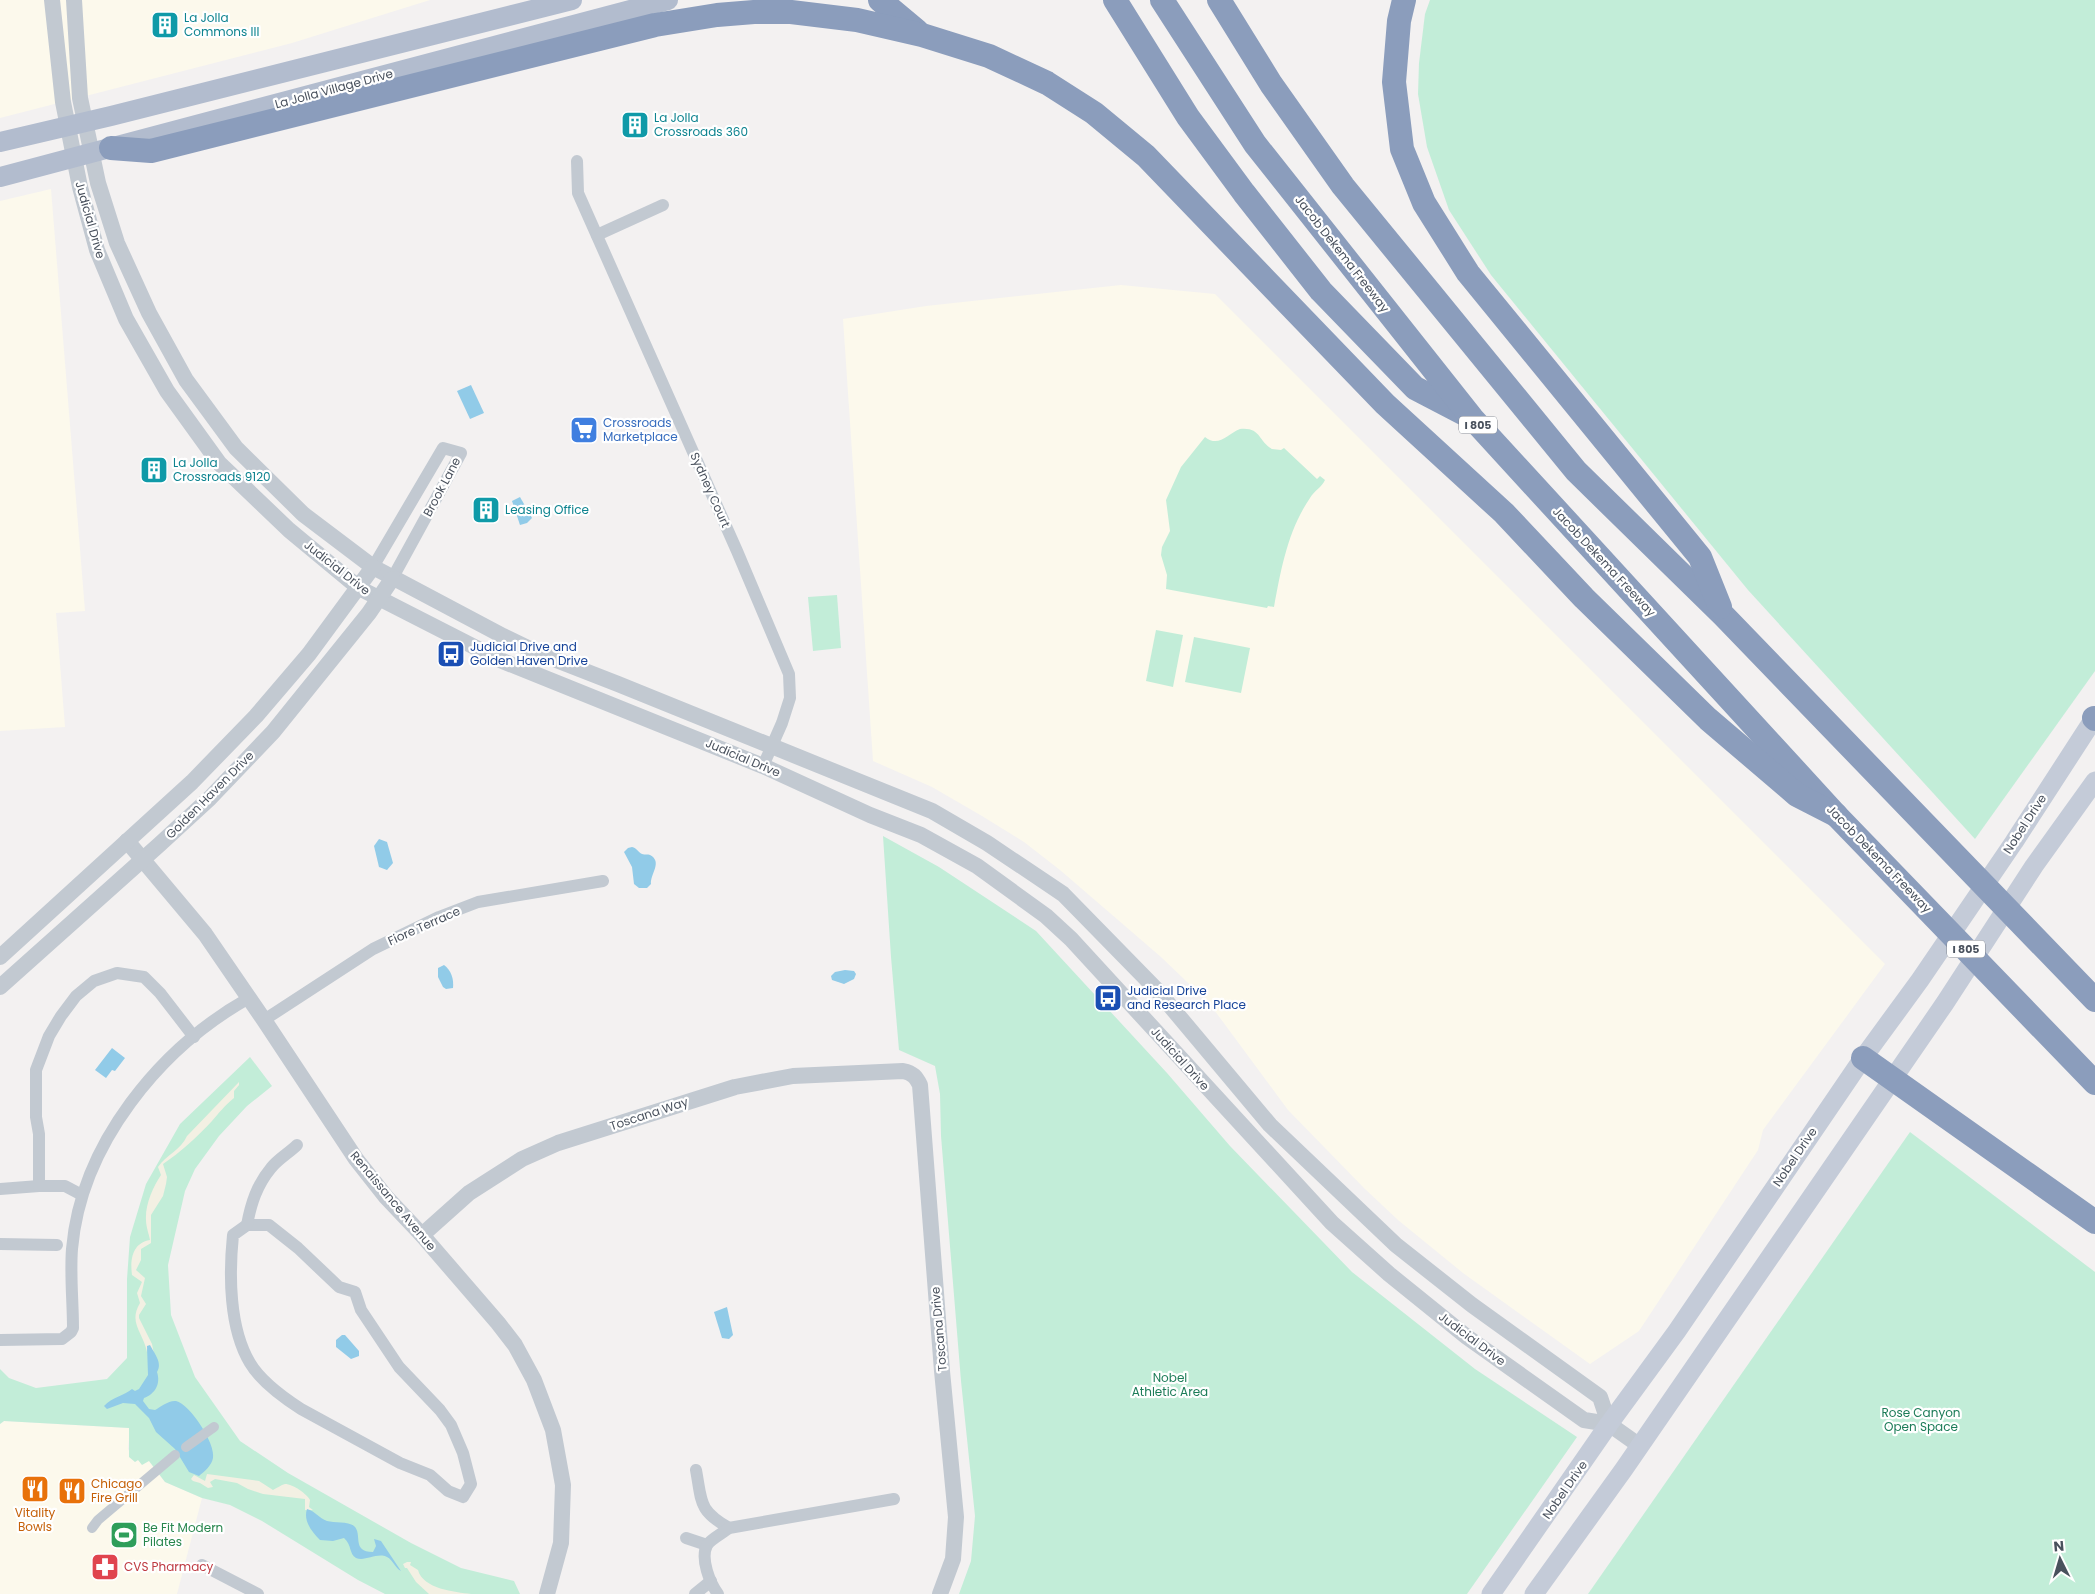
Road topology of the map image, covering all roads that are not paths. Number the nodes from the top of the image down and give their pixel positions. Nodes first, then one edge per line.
1 (52, 0) edge
2 (74, 0) edge
3 (572, 0) edge
4 (668, 0) edge
5 (880, 0) edge
6 (1115, 0) edge
7 (1162, 0) edge
8 (1219, 0) edge
9 (1404, 0) edge
10 (922, 35) junction
11 (0, 142) edge
12 (111, 148) junction
13 (576, 161) dead end
14 (0, 177) edge
15 (663, 205) dead end
16 (597, 235) junction
17 (1472, 418) junction
18 (372, 567) junction
19 (392, 579) junction
20 (359, 588) junction
21 (379, 600) junction
22 (1723, 615) junction
23 (2095, 718) edge
24 (773, 746) junction
25 (763, 766) junction
26 (2095, 782) edge
27 (1836, 814) junction
28 (127, 841) junction
29 (142, 860) junction
30 (603, 881) dead end
31 (0, 957) edge
32 (0, 987) edge
33 (249, 998) junction
34 (2095, 1000) edge
35 (264, 1020) junction
36 (194, 1037) junction
37 (1863, 1058) junction
38 (903, 1071) joint
39 (1894, 1078) junction
40 (2095, 1083) edge
41 (297, 1145) dead end
42 (39, 1186) junction
43 (0, 1189) edge
44 (82, 1195) junction
45 (2095, 1222) edge
46 (247, 1225) junction
47 (422, 1235) junction
48 (0, 1244) edge
49 (57, 1245) dead end
50 (0, 1340) edge
51 (1609, 1424) junction
52 (214, 1427) dead end
53 (1640, 1446) junction
54 (186, 1447) dead end
55 (175, 1455) dead end
56 (696, 1470) dead end
57 (894, 1499) dead end
58 (92, 1528) dead end
59 (729, 1528) junction
60 (686, 1538) dead end
61 (707, 1545) junction
62 (202, 1565) dead end
63 (711, 1581) junction
64 (246, 1591) edge
65 (258, 1594) edge
66 (547, 1594) edge
67 (695, 1594) edge
68 (718, 1594) edge
69 (940, 1594) edge
70 (1492, 1594) edge
71 (1534, 1594) edge

1 - 20 street, Judicial Drive
2 - 18 street, Judicial Drive
3 - 11 main road
4 - 12 main road, La Jolla Village Drive
5 - 10 highway
6 - 17 highway
7 - 17 highway, Jacob Dekema Freeway / I 805
8 - 22 highway
9 - 22 highway
10 - 12 highway
10 - 27 highway
12 - 14 main road, La Jolla Village Drive
13 - 16 street, Sydney Court
15 - 16 street
16 - 24 street, Sydney Court
17 - 27 highway, Jacob Dekema Freeway / I 805
18 - 19 street, Judicial Drive
18 - 19 street, Brook Lane
18 - 20 street, Golden Haven Drive
19 - 21 street, Golden Haven Drive
19 - 24 street, Judicial Drive
20 - 21 street, Judicial Drive
20 - 28 street, Golden Haven Drive
21 - 25 street, Judicial Drive
21 - 29 street, Golden Haven Drive
22 - 34 highway
23 - 37 main road, Nobel Drive
24 - 25 street, Sydney Court
24 - 51 street, Judicial Drive
25 - 51 street, Judicial Drive
26 - 39 main road
27 - 40 highway, Jacob Dekema Freeway / I 805
28 - 29 street, Renaissance Avenue
28 - 31 street, Golden Haven Drive
29 - 32 street, Golden Haven Drive
29 - 33 street, Renaissance Avenue
30 - 35 street, Fiore Terrace
33 - 35 street, Renaissance Avenue
33 - 36 street
35 - 47 street, Renaissance Avenue
36 - 42 street
36 - 44 street
37 - 39 highway
37 - 51 main road, Nobel Drive
38 - 47 street, Toscana Way
38 - 69 street, Toscana Drive
39 - 45 highway
39 - 53 main road
41 - 46 street
42 - 43 street
42 - 44 street
44 - 50 street
46 - 46 street
47 - 66 street, Renaissance Avenue
48 - 49 street
51 - 53 street, Judicial Drive
51 - 70 main road, Nobel Drive
52 - 54 street
53 - 71 main road
55 - 58 street
56 - 59 street
57 - 59 street
59 - 61 street
60 - 61 street
61 - 63 street
62 - 64 street
63 - 67 street
63 - 68 street
64 - 65 street

